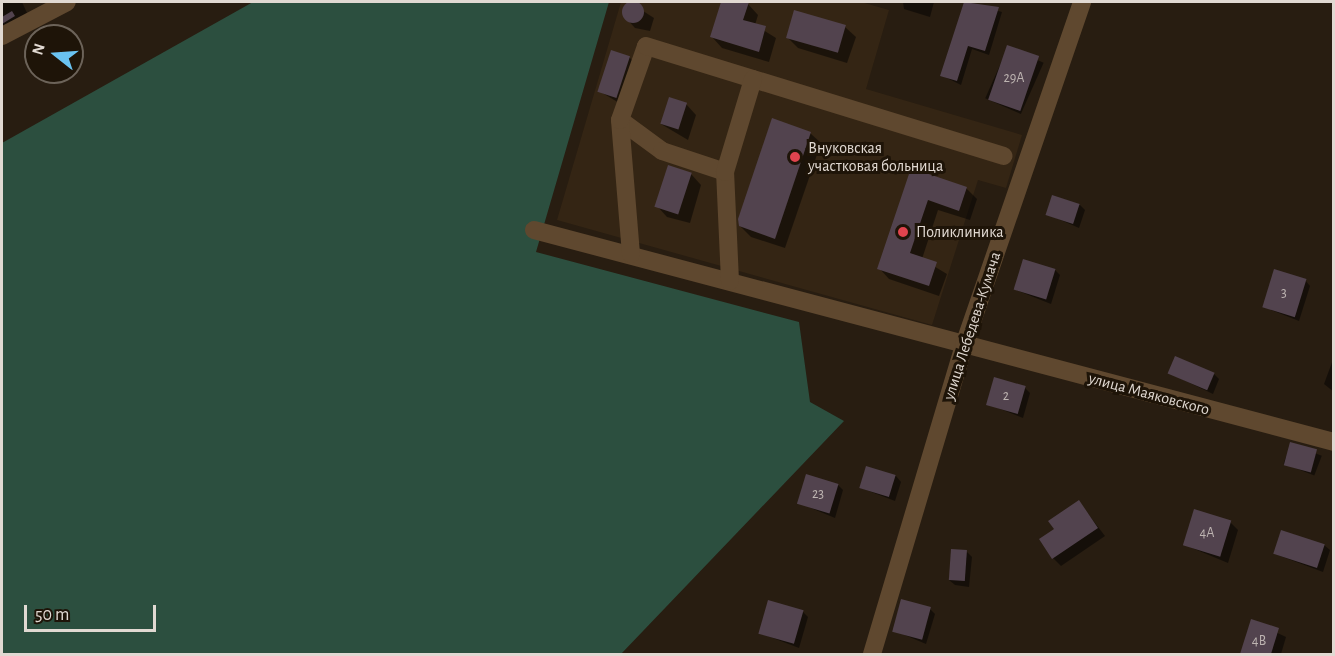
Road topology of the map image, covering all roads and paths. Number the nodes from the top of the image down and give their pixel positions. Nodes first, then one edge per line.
1 (67, 2) edge
2 (1082, 2) edge
3 (2, 36) edge
4 (753, 79) junction
5 (620, 120) junction
6 (1003, 156) dead end
7 (725, 171) junction
8 (534, 230) dead end
9 (631, 254) junction
10 (730, 281) junction
11 (964, 345) junction
12 (1334, 442) edge
13 (872, 654) edge

1 - 3 street
2 - 11 street, улица Лебедева-Кумача
4 - 5 street
4 - 6 street
4 - 7 street
5 - 7 street
5 - 9 street
7 - 10 street
8 - 9 street, улица Маяковского
9 - 10 street, улица Маяковского
10 - 11 street, улица Маяковского
11 - 12 street, улица Маяковского
11 - 13 street, улица Лебедева-Кумача

